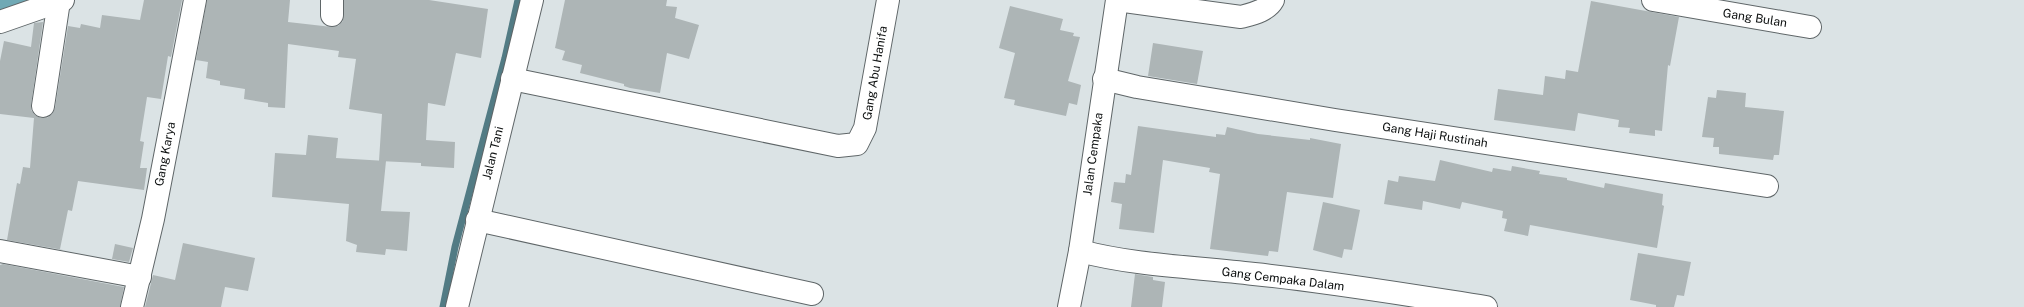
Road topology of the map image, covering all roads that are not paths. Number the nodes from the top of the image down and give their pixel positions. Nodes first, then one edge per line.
1 (195, 0) edge
2 (532, 0) edge
3 (888, 0) edge
4 (1117, 0) edge
5 (1273, 0) edge
6 (1653, 0) edge
7 (61, 1) edge
8 (0, 22) edge
9 (1810, 27) dead end
10 (512, 79) junction
11 (1104, 79) junction
12 (43, 106) dead end
13 (1767, 186) dead end
14 (477, 220) junction
15 (0, 251) edge
16 (1080, 251) junction
17 (140, 277) junction
18 (812, 294) dead end
19 (132, 307) edge
20 (457, 307) edge
21 (1069, 307) edge
22 (1486, 307) edge

1 - 17 street, Gang Karya
2 - 10 street, Jalan Tani
3 - 10 street, Gang Abu Hanifa
4 - 5 street
4 - 11 street, Jalan Cempaka
6 - 9 street, Gang Bulan
7 - 8 street
7 - 12 street
10 - 14 street, Jalan Tani
11 - 13 street, Gang Haji Rustinah
11 - 16 street, Jalan Cempaka
14 - 18 street
14 - 20 street, Jalan Tani
15 - 17 street
16 - 21 street, Jalan Cempaka
16 - 22 street, Gang Cempaka Dalam
17 - 19 street, Gang Karya

